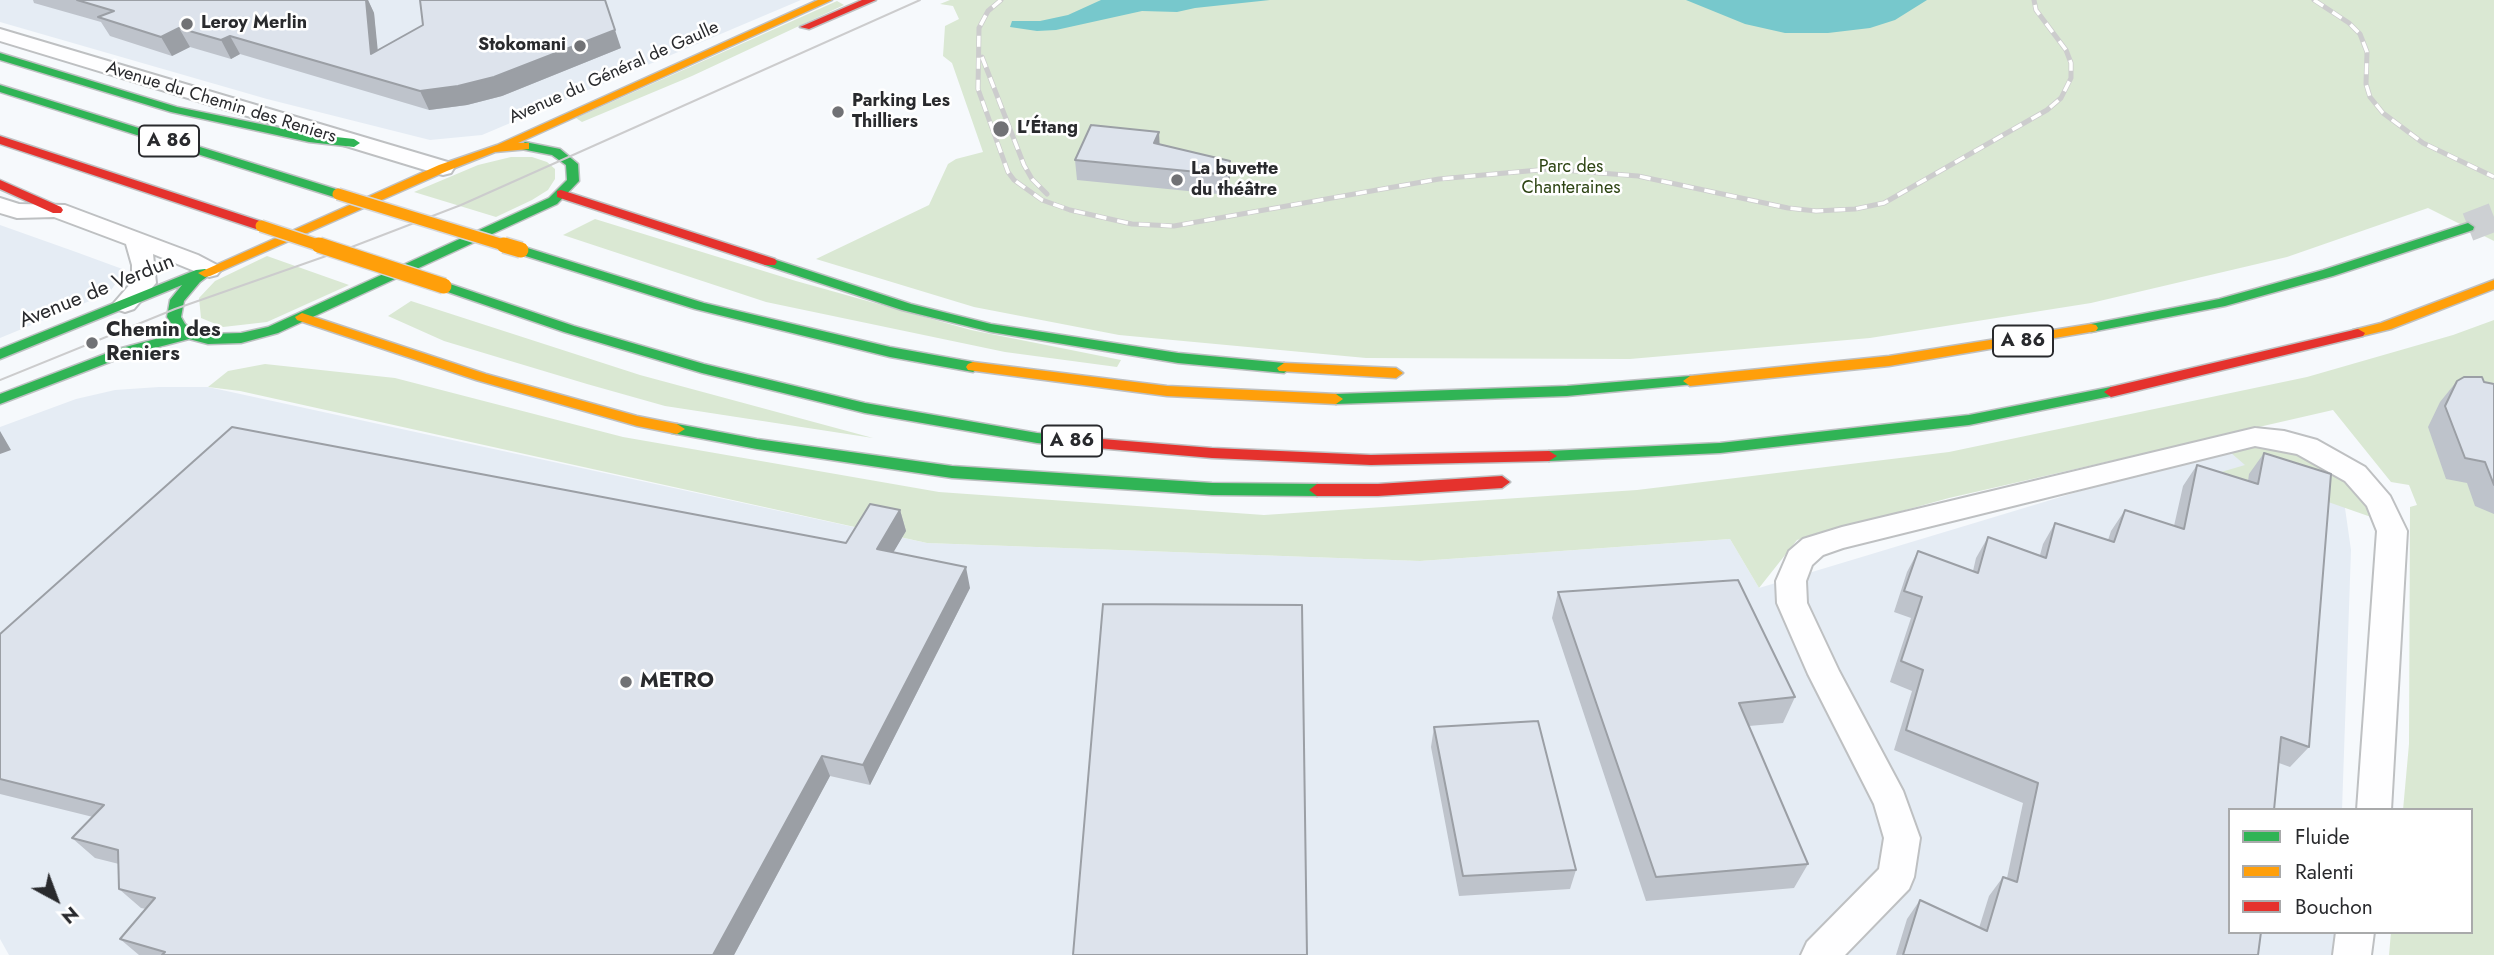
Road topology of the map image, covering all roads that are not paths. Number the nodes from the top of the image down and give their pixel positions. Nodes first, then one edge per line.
1 (827, 0) edge
2 (871, 0) edge
3 (0, 35) edge
4 (0, 56) edge
5 (738, 58) dead end
6 (0, 88) edge
7 (570, 138) dead end
8 (0, 140) edge
9 (354, 143) junction
10 (494, 149) junction
11 (552, 151) junction
12 (443, 168) junction
13 (0, 184) edge
14 (561, 194) junction
15 (0, 205) edge
16 (57, 210) junction
17 (2468, 228) tunnel mouth
18 (137, 241) junction
19 (209, 270) junction
20 (2494, 284) edge
21 (125, 304) junction
22 (302, 317) junction
23 (189, 335) junction
24 (0, 354) edge
25 (1410, 373) dead end
26 (1520, 374) dead end
27 (1567, 391) junction
28 (0, 399) edge
29 (1720, 448) junction
30 (1675, 468) dead end
31 (1512, 481) dead end
32 (2374, 808) edge
33 (2355, 934) edge
34 (1820, 955) edge
35 (2352, 955) edge

1 - 10 main road, Avenue du Général de Gaulle
2 - 5 main road, Avenue du Général de Gaulle
3 - 9 street, Avenue du Chemin des Reniers
4 - 9 main road
6 - 27 main road, A 86, bridge
7 - 11 main road, Avenue du Général de Gaulle
8 - 29 main road, A 86, bridge
9 - 12 street, Avenue du Chemin des Reniers
10 - 11 main road
10 - 12 main road, Avenue de Verdun
11 - 14 main road
12 - 19 main road, Avenue de Verdun
13 - 16 main road
14 - 22 main road
14 - 25 main road
15 - 16 street
16 - 18 street
17 - 27 main road, A 86
18 - 19 street
18 - 21 street
19 - 21 main road, Avenue de Verdun
19 - 23 main road
20 - 29 main road, A 86
21 - 24 main road, Avenue de Verdun
22 - 23 main road
22 - 31 main road
23 - 28 main road
26 - 27 main road
29 - 30 main road
32 - 34 street
33 - 35 street

